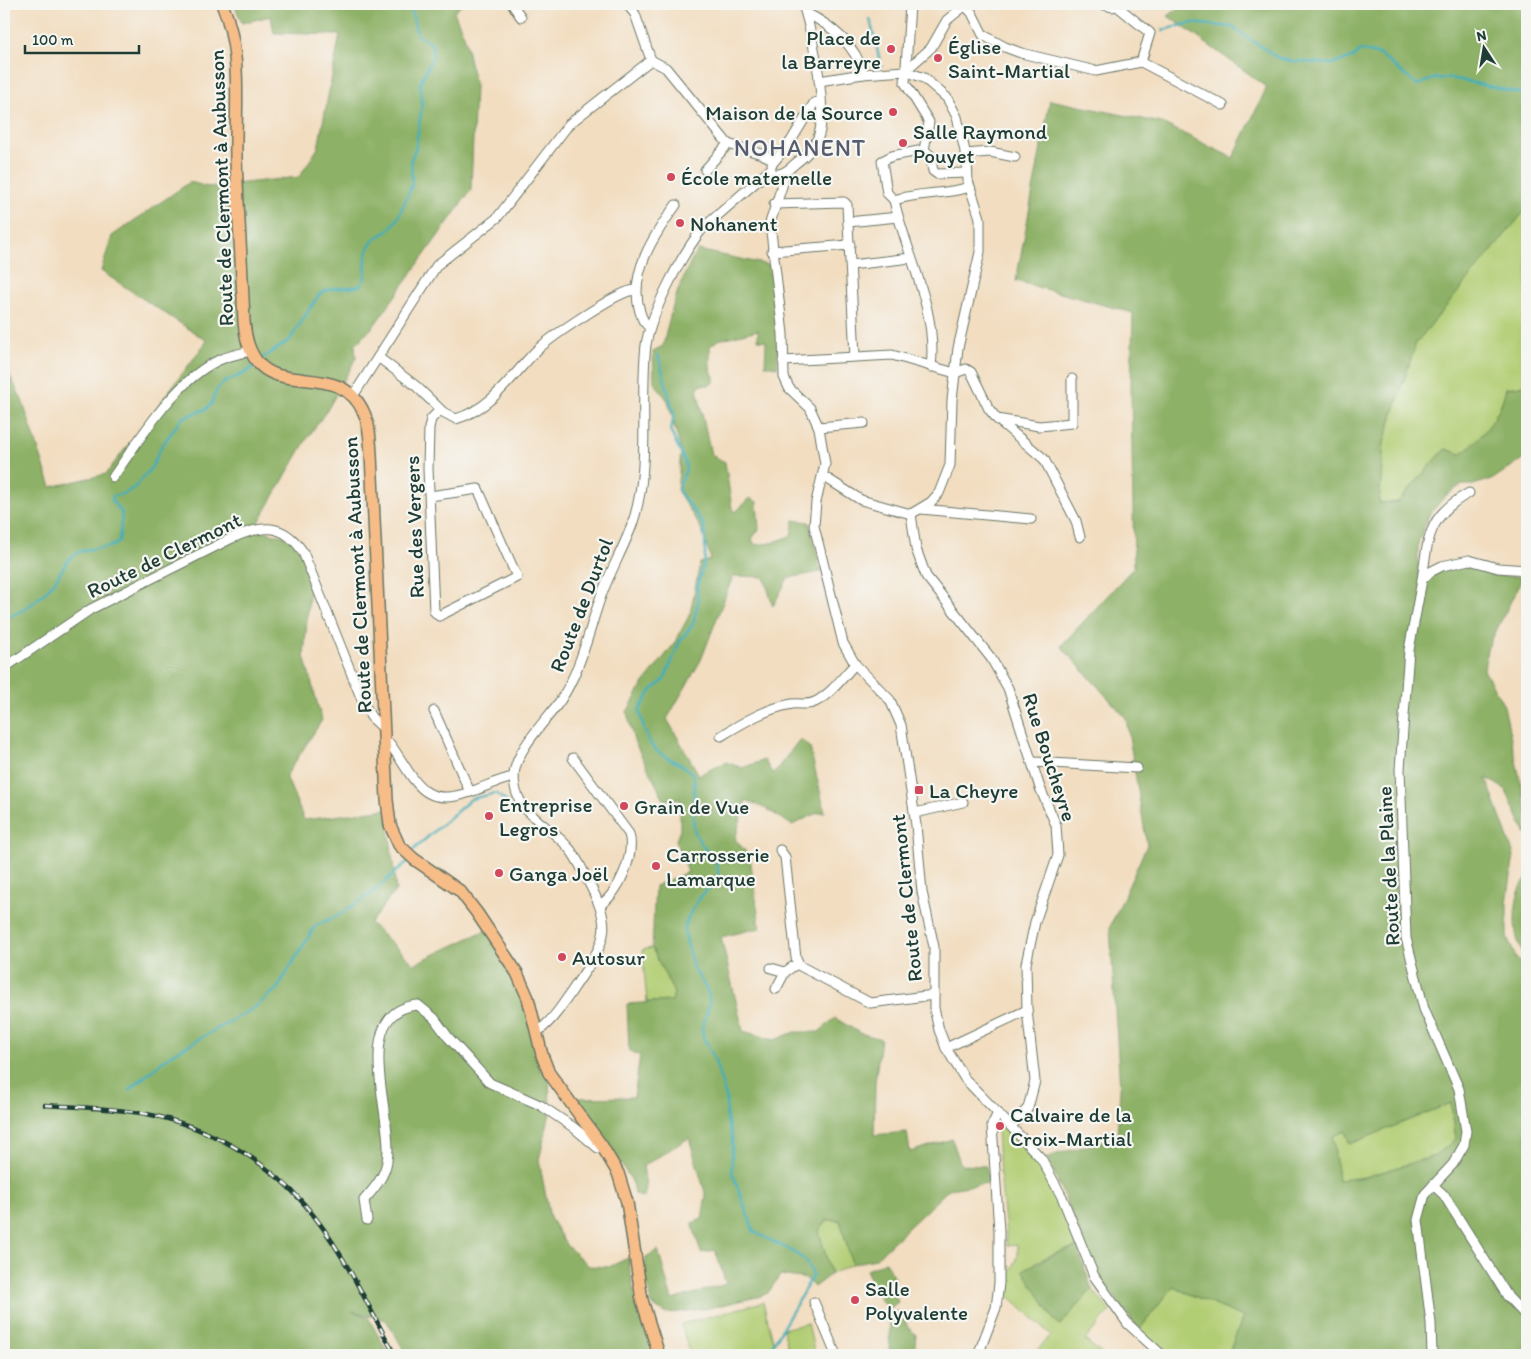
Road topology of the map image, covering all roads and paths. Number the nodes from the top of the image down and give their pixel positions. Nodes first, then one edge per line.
1 (222, 4) edge
2 (512, 4) edge
3 (627, 4) edge
4 (803, 4) edge
5 (910, 4) edge
6 (965, 4) edge
7 (1101, 4) edge
8 (1119, 5) edge
9 (806, 13) junction
10 (521, 17) dead end
11 (651, 60) junction
12 (1141, 62) junction
13 (905, 71) junction
14 (862, 74) junction
15 (819, 81) junction
16 (819, 102) junction
17 (1223, 105) dead end
18 (728, 144) junction
19 (924, 150) junction
20 (965, 154) junction
21 (1015, 157) dead end
22 (773, 165) junction
23 (705, 170) dead end
24 (967, 173) junction
25 (782, 174) junction
26 (970, 187) junction
27 (894, 200) junction
28 (774, 204) junction
29 (676, 205) dead end
30 (898, 217) junction
31 (848, 222) junction
32 (850, 246) junction
33 (772, 251) junction
34 (911, 258) junction
35 (851, 265) junction
36 (635, 290) junction
37 (650, 328) junction
38 (250, 351) junction
39 (855, 356) junction
40 (378, 357) junction
41 (784, 362) junction
42 (931, 367) junction
43 (955, 373) junction
44 (1072, 379) dead end
45 (353, 396) junction
46 (440, 410) junction
47 (997, 419) junction
48 (864, 423) dead end
49 (819, 427) junction
50 (823, 476) junction
51 (113, 477) dead end
52 (1469, 492) dead end
53 (430, 496) junction
54 (921, 509) junction
55 (911, 514) junction
56 (1031, 519) dead end
57 (1080, 537) dead end
58 (1527, 570) edge
59 (1422, 580) junction
60 (855, 664) junction
61 (4, 668) edge
62 (434, 711) dead end
63 (383, 728) junction
64 (721, 736) dead end
65 (384, 743) junction
66 (573, 758) dead end
67 (1034, 762) junction
68 (1137, 768) dead end
69 (514, 777) junction
70 (470, 792) junction
71 (963, 802) dead end
72 (915, 813) junction
73 (780, 850) dead end
74 (600, 905) junction
75 (798, 963) junction
76 (771, 968) dead end
77 (785, 972) junction
78 (776, 989) dead end
79 (934, 995) junction
80 (1027, 1010) junction
81 (537, 1032) junction
82 (946, 1048) junction
83 (998, 1113) junction
84 (1012, 1125) junction
85 (602, 1146) junction
86 (1433, 1185) junction
87 (368, 1220) dead end
88 (814, 1302) dead end
89 (1527, 1317) edge
90 (659, 1355) edge
91 (836, 1355) edge
92 (978, 1355) edge
93 (1162, 1355) edge
94 (1432, 1355) edge

1 - 38 main road, Route de Clermont à Aubusson
2 - 10 street
3 - 11 street
4 - 9 street
5 - 13 street
6 - 12 street
6 - 13 street
7 - 8 street
8 - 12 street
9 - 14 street
9 - 15 street
11 - 18 street
11 - 40 street
12 - 17 street
13 - 14 street
13 - 19 street
13 - 20 street
14 - 15 street
15 - 16 street
16 - 22 street, Route de Durtol
16 - 25 street
18 - 22 street
18 - 23 street
19 - 24 street
19 - 27 street
20 - 21 street
20 - 24 street
22 - 25 street
22 - 37 street, Route de Durtol
24 - 26 street
25 - 28 street, Route de Clermont
26 - 27 street
26 - 43 street
27 - 30 street
28 - 31 street
28 - 33 street, Route de Clermont
29 - 36 street
30 - 31 street
30 - 34 street
31 - 32 street
32 - 33 street
32 - 35 street
33 - 41 street, Route de Clermont
34 - 35 street
34 - 42 street
35 - 39 street
36 - 37 street
36 - 46 street
37 - 69 street, Route de Durtol
38 - 45 main road, Route de Clermont à Aubusson
38 - 51 street
39 - 41 street
39 - 42 street
40 - 45 street
40 - 46 street
41 - 49 street, Route de Clermont
42 - 43 street
43 - 47 street
43 - 54 street
44 - 47 street
45 - 63 main road, Route de Clermont à Aubusson
46 - 53 street, Rue des Vergers
47 - 57 street
48 - 49 street
49 - 50 street, Route de Clermont
50 - 55 street
50 - 60 street, Route de Clermont
52 - 59 street, Route de la Plaine
53 - 53 street, Rue des Vergers
54 - 55 street
54 - 56 street
55 - 67 street, Rue Boucheyre
58 - 59 street
59 - 86 street, Route de la Plaine
60 - 64 street
60 - 72 street, Route de Clermont
61 - 63 street, Route de Clermont
62 - 70 street
63 - 65 main road, Route de Clermont à Aubusson
65 - 70 street
65 - 81 main road, Route de Clermont à Aubusson
66 - 74 street
67 - 68 street
67 - 80 street, Rue Boucheyre
69 - 70 street
69 - 74 street
71 - 72 street
72 - 79 street, Route de Clermont
73 - 75 street
74 - 81 street
75 - 77 street
75 - 79 street
76 - 77 street
77 - 78 street
79 - 82 street, Route de Clermont
80 - 82 street
80 - 84 street, Rue Boucheyre
81 - 85 main road, Route de Clermont à Aubusson
82 - 83 street, Route de Clermont
83 - 84 street, Route de Clermont
83 - 92 street
84 - 93 street, Route de Clermont
85 - 87 street
85 - 90 main road, Route de Clermont à Aubusson
86 - 89 street
86 - 94 street, Route de la Plaine
88 - 91 street

